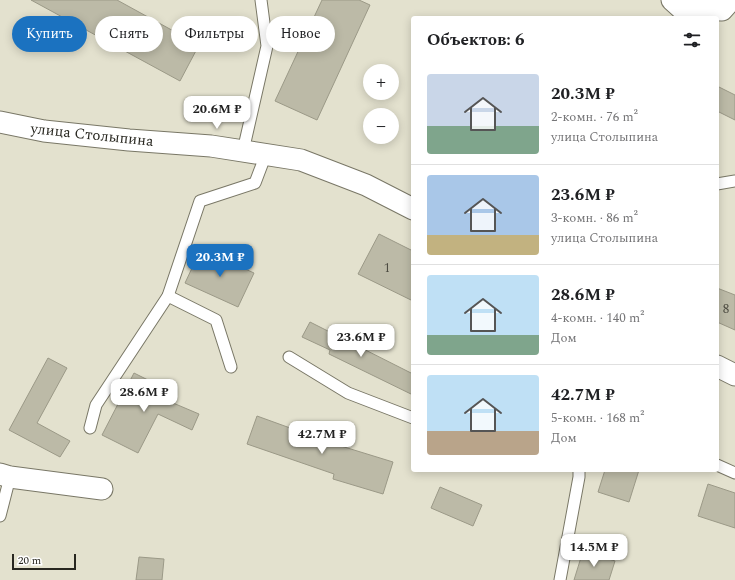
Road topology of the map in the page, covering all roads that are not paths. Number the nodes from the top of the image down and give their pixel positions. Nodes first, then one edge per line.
1 (262, 0) edge
2 (729, 8) edge
3 (678, 9) edge
4 (0, 122) edge
5 (243, 151) junction
6 (266, 154) junction
7 (735, 181) edge
8 (719, 184) edge
9 (411, 208) edge
10 (168, 296) junction
11 (289, 357) dead end
12 (231, 367) dead end
13 (719, 367) edge
14 (735, 375) edge
15 (411, 417) edge
16 (90, 428) dead end
17 (719, 466) edge
18 (579, 472) edge
19 (735, 473) edge
20 (5, 475) edge
21 (102, 489) dead end
22 (0, 516) edge
23 (560, 580) edge

1 - 5 lane
2 - 3 street
4 - 5 street, улица Столыпина
5 - 6 street, улица Столыпина
6 - 9 street, улица Столыпина
6 - 10 lane
7 - 8 lane
10 - 12 lane
10 - 16 lane
11 - 15 lane
13 - 14 street
17 - 19 lane
18 - 23 lane
20 - 21 street
20 - 22 lane

